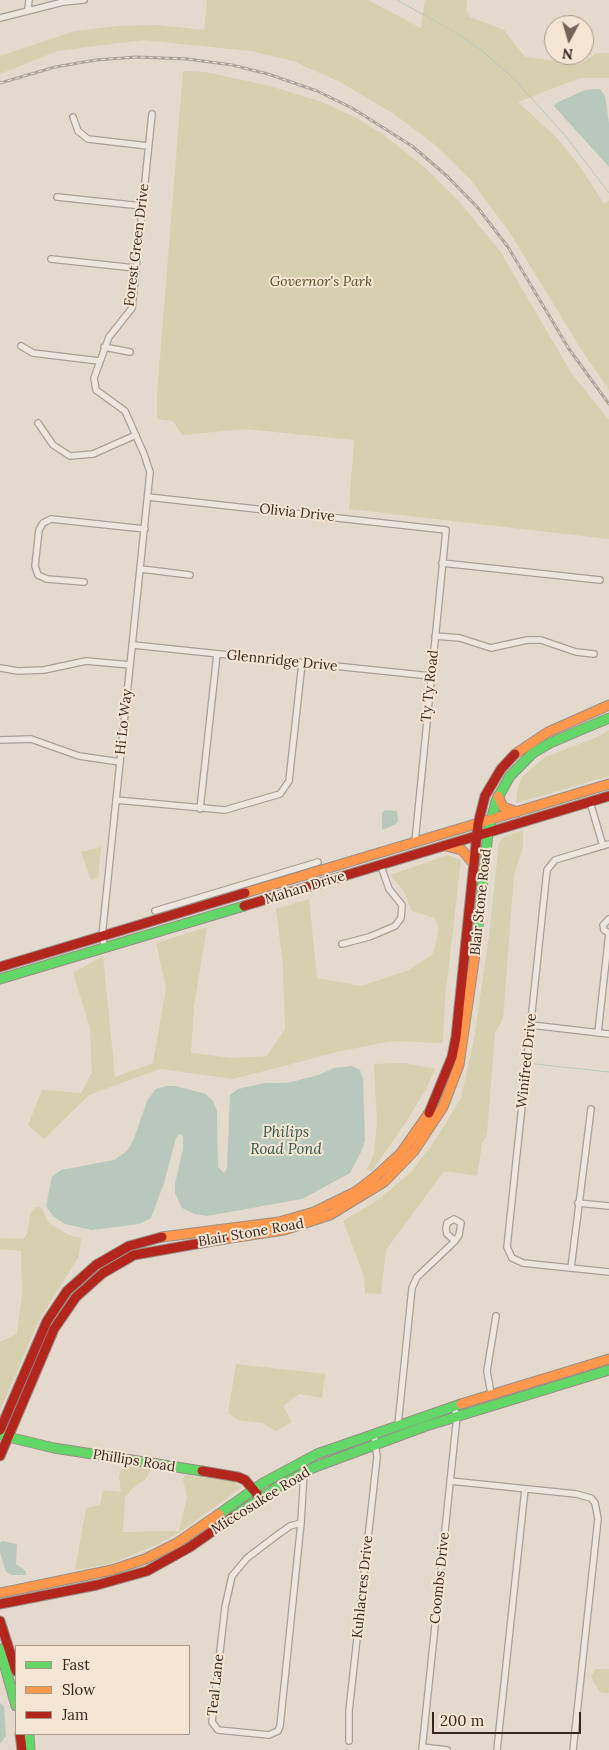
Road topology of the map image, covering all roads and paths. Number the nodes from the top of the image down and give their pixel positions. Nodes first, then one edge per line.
1 (29, 0) edge
2 (84, 0) edge
3 (28, 10) junction
4 (0, 18) edge
5 (152, 114) dead end
6 (73, 117) dead end
7 (148, 146) junction
8 (57, 197) dead end
9 (142, 206) junction
10 (51, 259) dead end
11 (135, 268) junction
12 (21, 346) dead end
13 (104, 347) junction
14 (130, 352) dead end
15 (99, 361) junction
16 (38, 423) dead end
17 (136, 435) junction
18 (148, 497) junction
19 (145, 529) junction
20 (446, 530) joint
21 (442, 563) junction
22 (141, 569) junction
23 (190, 575) dead end
24 (600, 580) dead end
25 (84, 582) dead end
26 (435, 636) junction
27 (133, 644) junction
28 (217, 654) junction
29 (594, 654) dead end
30 (302, 663) junction
31 (130, 666) junction
32 (0, 668) edge
33 (431, 676) junction
34 (608, 708) edge
35 (609, 718) edge
36 (1, 740) edge
37 (518, 751) junction
38 (120, 762) junction
39 (522, 763) junction
40 (609, 784) edge
41 (498, 796) junction
42 (609, 796) edge
43 (116, 800) junction
44 (590, 802) junction
45 (200, 809) junction
46 (517, 812) junction
47 (490, 820) junction
48 (478, 824) junction
49 (488, 833) junction
50 (476, 836) junction
51 (415, 842) junction
52 (606, 845) edge
53 (444, 846) junction
54 (318, 862) dead end
55 (473, 863) junction
56 (381, 866) junction
57 (264, 882) junction
58 (210, 899) junction
59 (268, 899) junction
60 (155, 911) dead end
61 (216, 915) junction
62 (609, 919) edge
63 (102, 936) junction
64 (342, 944) dead end
65 (105, 948) junction
66 (4, 965) edge
67 (14, 975) junction
68 (0, 979) edge
69 (531, 1025) junction
70 (598, 1033) junction
71 (609, 1034) edge
72 (591, 1109) dead end
73 (578, 1202) junction
74 (609, 1206) edge
75 (455, 1241) dead end
76 (571, 1268) junction
77 (609, 1272) edge
78 (496, 1316) dead end
79 (609, 1359) edge
80 (609, 1370) edge
81 (491, 1394) junction
82 (453, 1406) junction
83 (457, 1416) junction
84 (398, 1425) junction
85 (0, 1430) edge
86 (374, 1433) junction
87 (4, 1436) edge
88 (376, 1444) junction
89 (0, 1456) edge
90 (301, 1462) junction
91 (305, 1472) junction
92 (450, 1481) junction
93 (525, 1489) junction
94 (254, 1490) junction
95 (260, 1498) junction
96 (301, 1523) junction
97 (112, 1570) junction
98 (115, 1581) junction
99 (0, 1593) edge
100 (0, 1604) edge
101 (0, 1621) edge
102 (0, 1649) edge
103 (15, 1668) edge
104 (15, 1702) edge
105 (20, 1735) edge
106 (29, 1735) edge
107 (349, 1741) dead end
108 (422, 1749) edge
109 (22, 1750) edge
110 (30, 1750) edge
111 (447, 1750) edge
112 (497, 1750) edge
113 (573, 1750) edge

1 - 3 street
2 - 3 street
3 - 4 street
5 - 7 street, Forest Green Drive
6 - 7 street
7 - 9 street, Forest Green Drive
8 - 9 street
9 - 11 street, Forest Green Drive
10 - 11 street
11 - 13 street, Forest Green Drive
12 - 15 street
13 - 14 street
13 - 15 street, Forest Green Drive
15 - 17 street, Forest Green Drive
16 - 17 street
17 - 18 street, Forest Green Drive
18 - 19 street, Hi Lo Way
18 - 20 street, Olivia Drive
19 - 22 street, Hi Lo Way
19 - 25 street
20 - 21 street, Ty Ty Road
21 - 24 street
21 - 26 street, Ty Ty Road
22 - 23 street
22 - 27 street, Hi Lo Way
26 - 29 street
26 - 33 street, Ty Ty Road
27 - 28 street, Glennridge Drive
27 - 31 street, Hi Lo Way
28 - 30 street, Glennridge Drive
28 - 45 street
30 - 33 street, Glennridge Drive
30 - 45 street
31 - 32 street
31 - 38 street, Hi Lo Way
33 - 51 street, Ty Ty Road
34 - 37 main road, Blair Stone Road
35 - 39 main road, Blair Stone Road
36 - 38 street
37 - 39 main road
37 - 48 main road, Blair Stone Road
38 - 43 street, Hi Lo Way
39 - 41 main road, Blair Stone Road
40 - 46 main road, Mahan Drive
41 - 46 main road
41 - 47 main road, Blair Stone Road
42 - 44 main road, Mahan Drive
43 - 45 street
43 - 63 street, Hi Lo Way
44 - 49 main road, Mahan Drive
44 - 52 street
46 - 47 main road, Mahan Drive
47 - 48 main road, Mahan Drive
47 - 49 main road, Blair Stone Road
48 - 50 main road, Blair Stone Road
48 - 51 main road, Mahan Drive
49 - 50 main road, Mahan Drive
49 - 87 main road, Blair Stone Road
50 - 53 main road, Mahan Drive
50 - 55 main road, Blair Stone Road
51 - 57 main road, Mahan Drive
52 - 69 street, Winifred Drive
53 - 55 main road
53 - 56 main road, Mahan Drive
54 - 57 street
55 - 85 main road, Blair Stone Road
56 - 59 main road, Mahan Drive
56 - 64 street
57 - 58 main road, Mahan Drive
57 - 59 street
58 - 60 street
58 - 61 street
58 - 63 main road, Mahan Drive
59 - 61 main road, Mahan Drive
61 - 65 main road, Mahan Drive
62 - 70 street
63 - 65 street, Hi Lo Way
63 - 66 main road, Mahan Drive
65 - 67 main road, Mahan Drive
66 - 67 main road
67 - 68 main road, Mahan Drive
69 - 70 street
69 - 76 street, Winifred Drive
70 - 71 street
72 - 73 street
73 - 74 street
73 - 76 street
75 - 84 street
76 - 77 street
78 - 81 street
79 - 81 main road, Miccosukee Road
80 - 83 main road, Miccosukee Road
81 - 82 main road, Miccosukee Road
82 - 83 street, Coombs Drive
82 - 84 main road, Miccosukee Road
83 - 88 main road, Miccosukee Road
83 - 92 street, Coombs Drive
84 - 86 main road, Miccosukee Road
86 - 88 street, Kuhlacres Drive
86 - 90 main road, Miccosukee Road
87 - 89 main road, Blair Stone Road
87 - 94 main road, Phillips Road
88 - 91 main road, Miccosukee Road
88 - 107 street, Kuhlacres Drive
90 - 91 street, Teal Lane
90 - 94 main road, Miccosukee Road
91 - 95 main road, Miccosukee Road
91 - 96 street, Teal Lane
92 - 93 street
92 - 108 street, Coombs Drive
93 - 112 street
93 - 113 street
94 - 95 main road, Phillips Road
94 - 97 main road, Miccosukee Road
95 - 98 main road, Miccosukee Road
96 - 96 street, Teal Lane
97 - 98 main road
97 - 99 main road, Miccosukee Road
98 - 100 main road, Miccosukee Road
101 - 103 main road
102 - 104 main road
105 - 109 main road
106 - 110 main road
108 - 111 street

